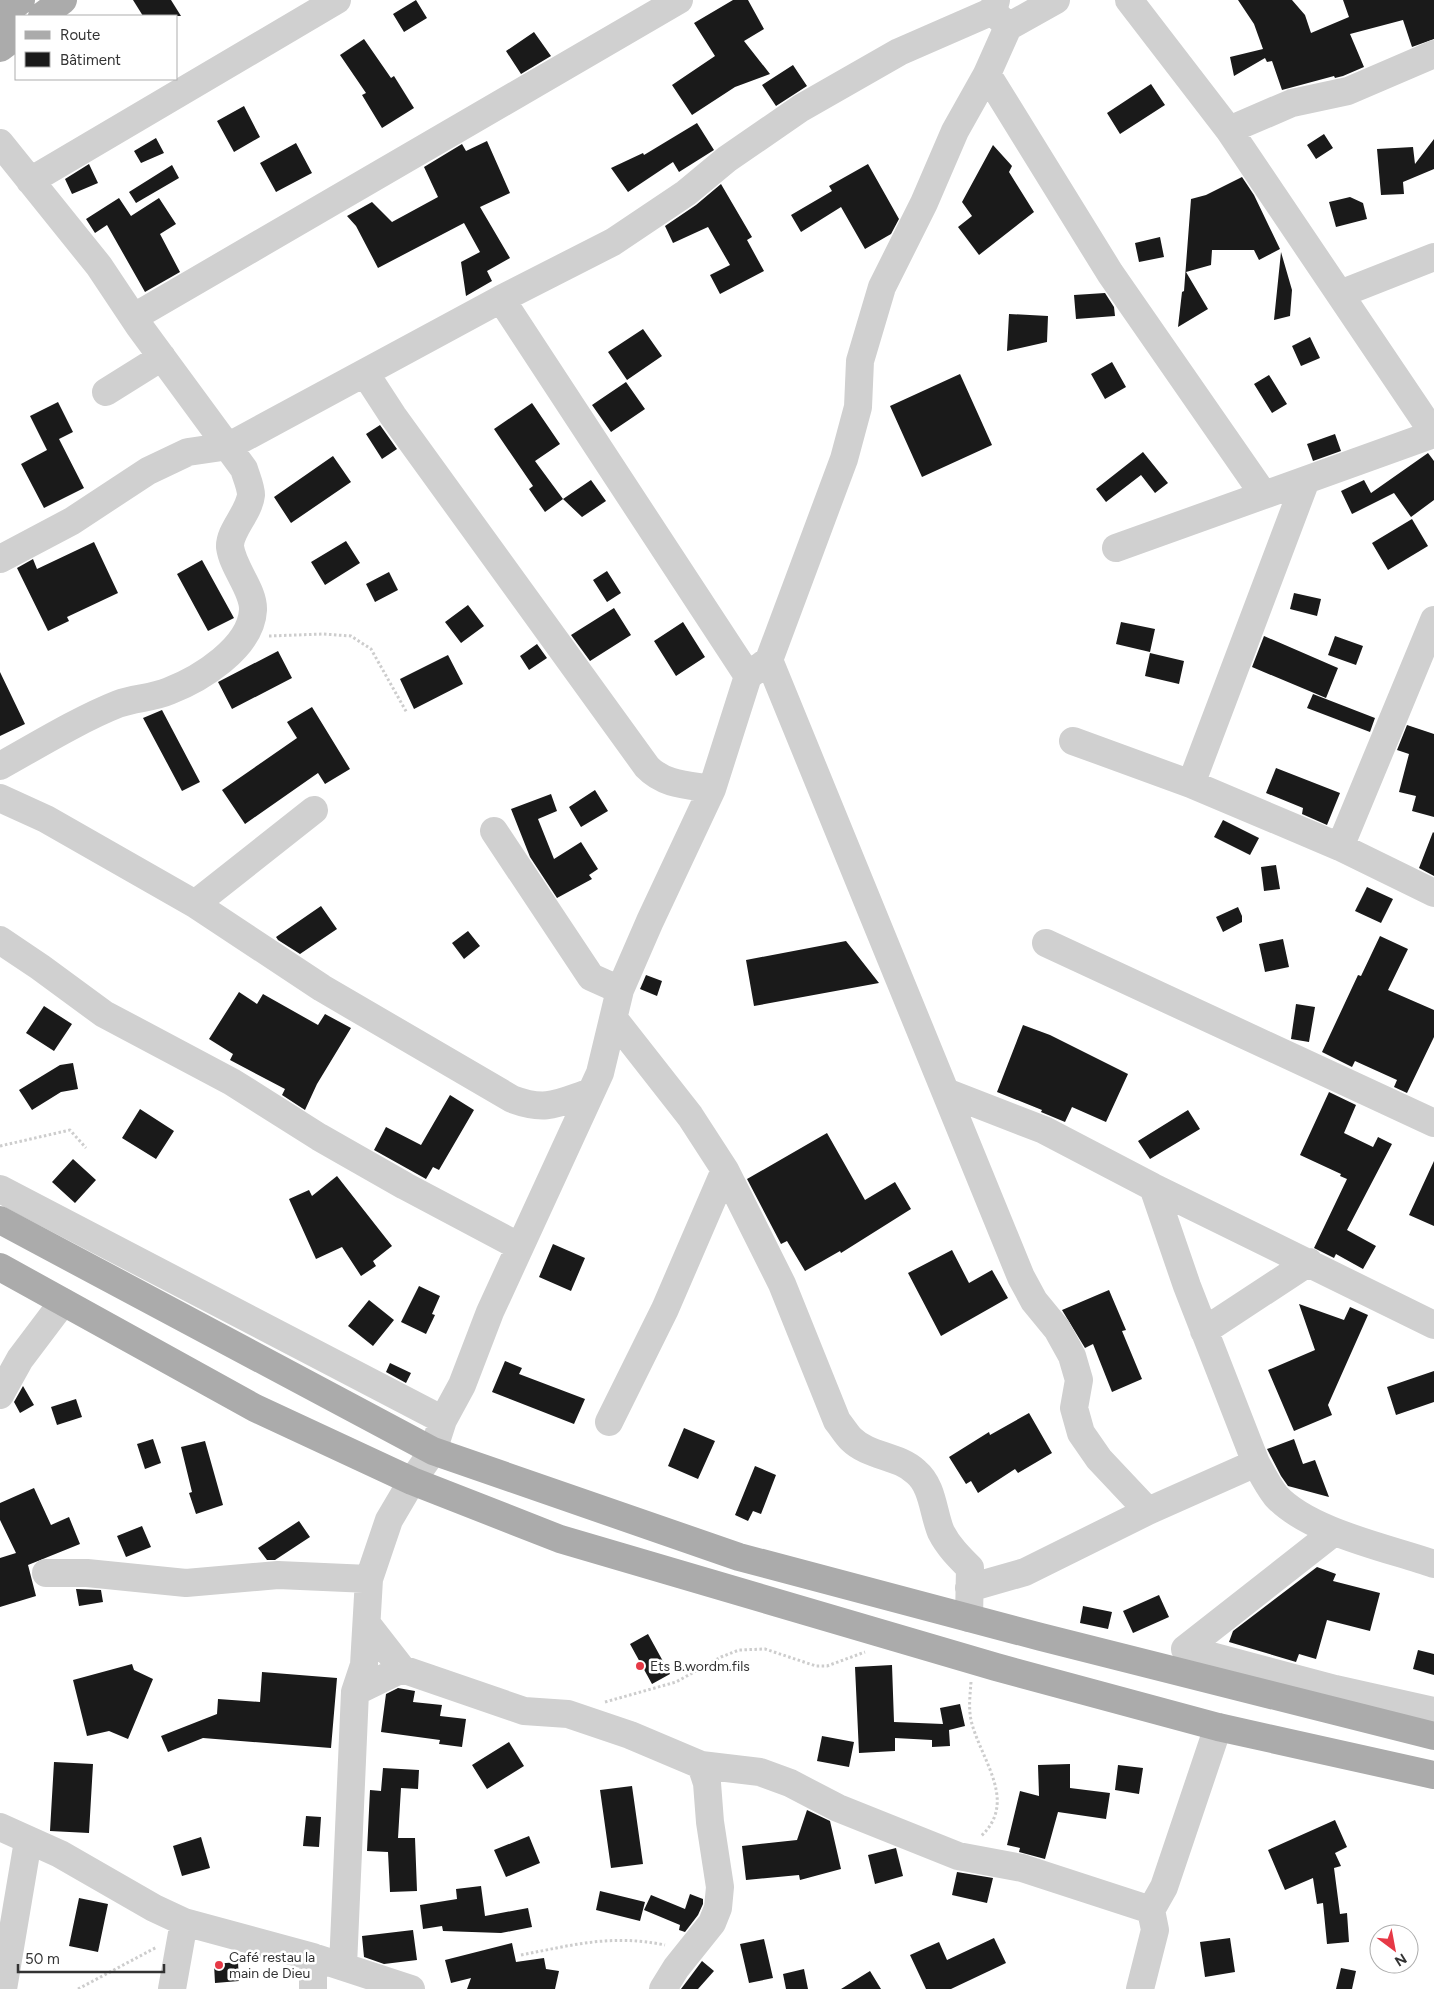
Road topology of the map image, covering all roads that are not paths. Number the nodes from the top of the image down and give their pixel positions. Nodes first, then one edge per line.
1 (21, 0) edge
2 (63, 0) edge
3 (337, 0) edge
4 (679, 0) edge
5 (1056, 0) edge
6 (1129, 0) edge
7 (999, 12) edge
8 (43, 15) edge
9 (0, 17) edge
10 (15, 37) edge
11 (0, 48) edge
12 (1434, 54) edge
13 (987, 74) junction
14 (1229, 130) junction
15 (0, 143) edge
16 (30, 181) junction
17 (1434, 257) edge
18 (1340, 294) junction
19 (501, 299) junction
20 (134, 317) junction
21 (162, 358) junction
22 (364, 373) junction
23 (106, 392) dead end
24 (1434, 434) edge
25 (229, 446) junction
26 (1306, 480) junction
27 (1264, 495) junction
28 (1116, 548) dead end
29 (0, 559) edge
30 (1434, 620) edge
31 (759, 668) junction
32 (1073, 741) dead end
33 (0, 766) edge
34 (1191, 784) junction
35 (712, 789) junction
36 (0, 798) edge
37 (314, 810) dead end
38 (494, 831) dead end
39 (1340, 847) junction
40 (1434, 893) edge
41 (195, 904) junction
42 (0, 940) edge
43 (1046, 943) dead end
44 (620, 990) junction
45 (614, 1019) junction
46 (591, 1092) junction
47 (946, 1092) junction
48 (1434, 1123) edge
49 (726, 1170) junction
50 (1153, 1187) junction
51 (0, 1189) edge
52 (0, 1220) edge
53 (520, 1247) junction
54 (1309, 1262) junction
55 (0, 1267) edge
56 (63, 1302) junction
57 (1434, 1325) edge
58 (1204, 1331) junction
59 (0, 1396) edge
60 (443, 1420) junction
61 (609, 1422) dead end
62 (433, 1451) junction
63 (1256, 1463) junction
64 (412, 1481) junction
65 (1148, 1511) junction
66 (1334, 1532) junction
67 (1434, 1564) edge
68 (46, 1572) dead end
69 (369, 1579) junction
70 (969, 1588) junction
71 (969, 1618) junction
72 (367, 1624) junction
73 (402, 1669) junction
74 (355, 1692) junction
75 (1434, 1710) edge
76 (1218, 1727) junction
77 (1434, 1736) edge
78 (701, 1765) junction
79 (1434, 1776) edge
80 (0, 1828) edge
81 (28, 1841) junction
82 (1151, 1910) junction
83 (183, 1928) junction
84 (313, 1957) junction
85 (343, 1966) junction
86 (3, 1989) edge
87 (172, 1989) edge
88 (313, 1989) edge
89 (411, 1989) edge
90 (663, 1989) edge
91 (1140, 1989) edge

1 - 9 main road
2 - 8 main road
3 - 16 street
4 - 20 street
5 - 7 street
6 - 14 street
7 - 13 street
7 - 19 street
10 - 11 main road
12 - 14 street
13 - 27 street
13 - 31 street
14 - 18 street
15 - 16 street
16 - 20 street
17 - 18 street
18 - 24 street
19 - 22 street
19 - 31 street
20 - 21 street
21 - 23 street
21 - 25 street
22 - 25 street
22 - 35 street
24 - 26 street
25 - 29 street
25 - 33 street
26 - 27 street
26 - 34 street
27 - 28 street
30 - 39 street
31 - 35 street
31 - 47 street
32 - 34 street
34 - 39 street
35 - 44 street
36 - 41 street
37 - 41 street
38 - 44 street
39 - 40 street
41 - 46 street
42 - 53 street
43 - 48 street
44 - 45 street
45 - 46 street
45 - 49 street
46 - 53 street
47 - 50 street
47 - 65 street
49 - 61 street
49 - 70 street
50 - 54 street
50 - 58 street
51 - 60 street
52 - 62 main road
53 - 60 street
54 - 57 street
54 - 58 street
55 - 56 main road
56 - 59 street
56 - 64 main road
58 - 63 street
60 - 62 street
62 - 64 street
62 - 71 main road
63 - 65 street
63 - 66 street
64 - 69 street
64 - 76 main road
65 - 70 street
66 - 67 street
66 - 75 street
68 - 69 street
69 - 72 street
70 - 71 street
71 - 77 main road
72 - 73 street
72 - 74 street
73 - 74 street
73 - 78 street
74 - 85 street
76 - 79 main road
76 - 82 street
78 - 82 street
78 - 90 street
80 - 81 street
81 - 83 street
81 - 86 street
82 - 91 street
83 - 84 street
83 - 87 street
84 - 85 street
84 - 88 street
85 - 89 street

